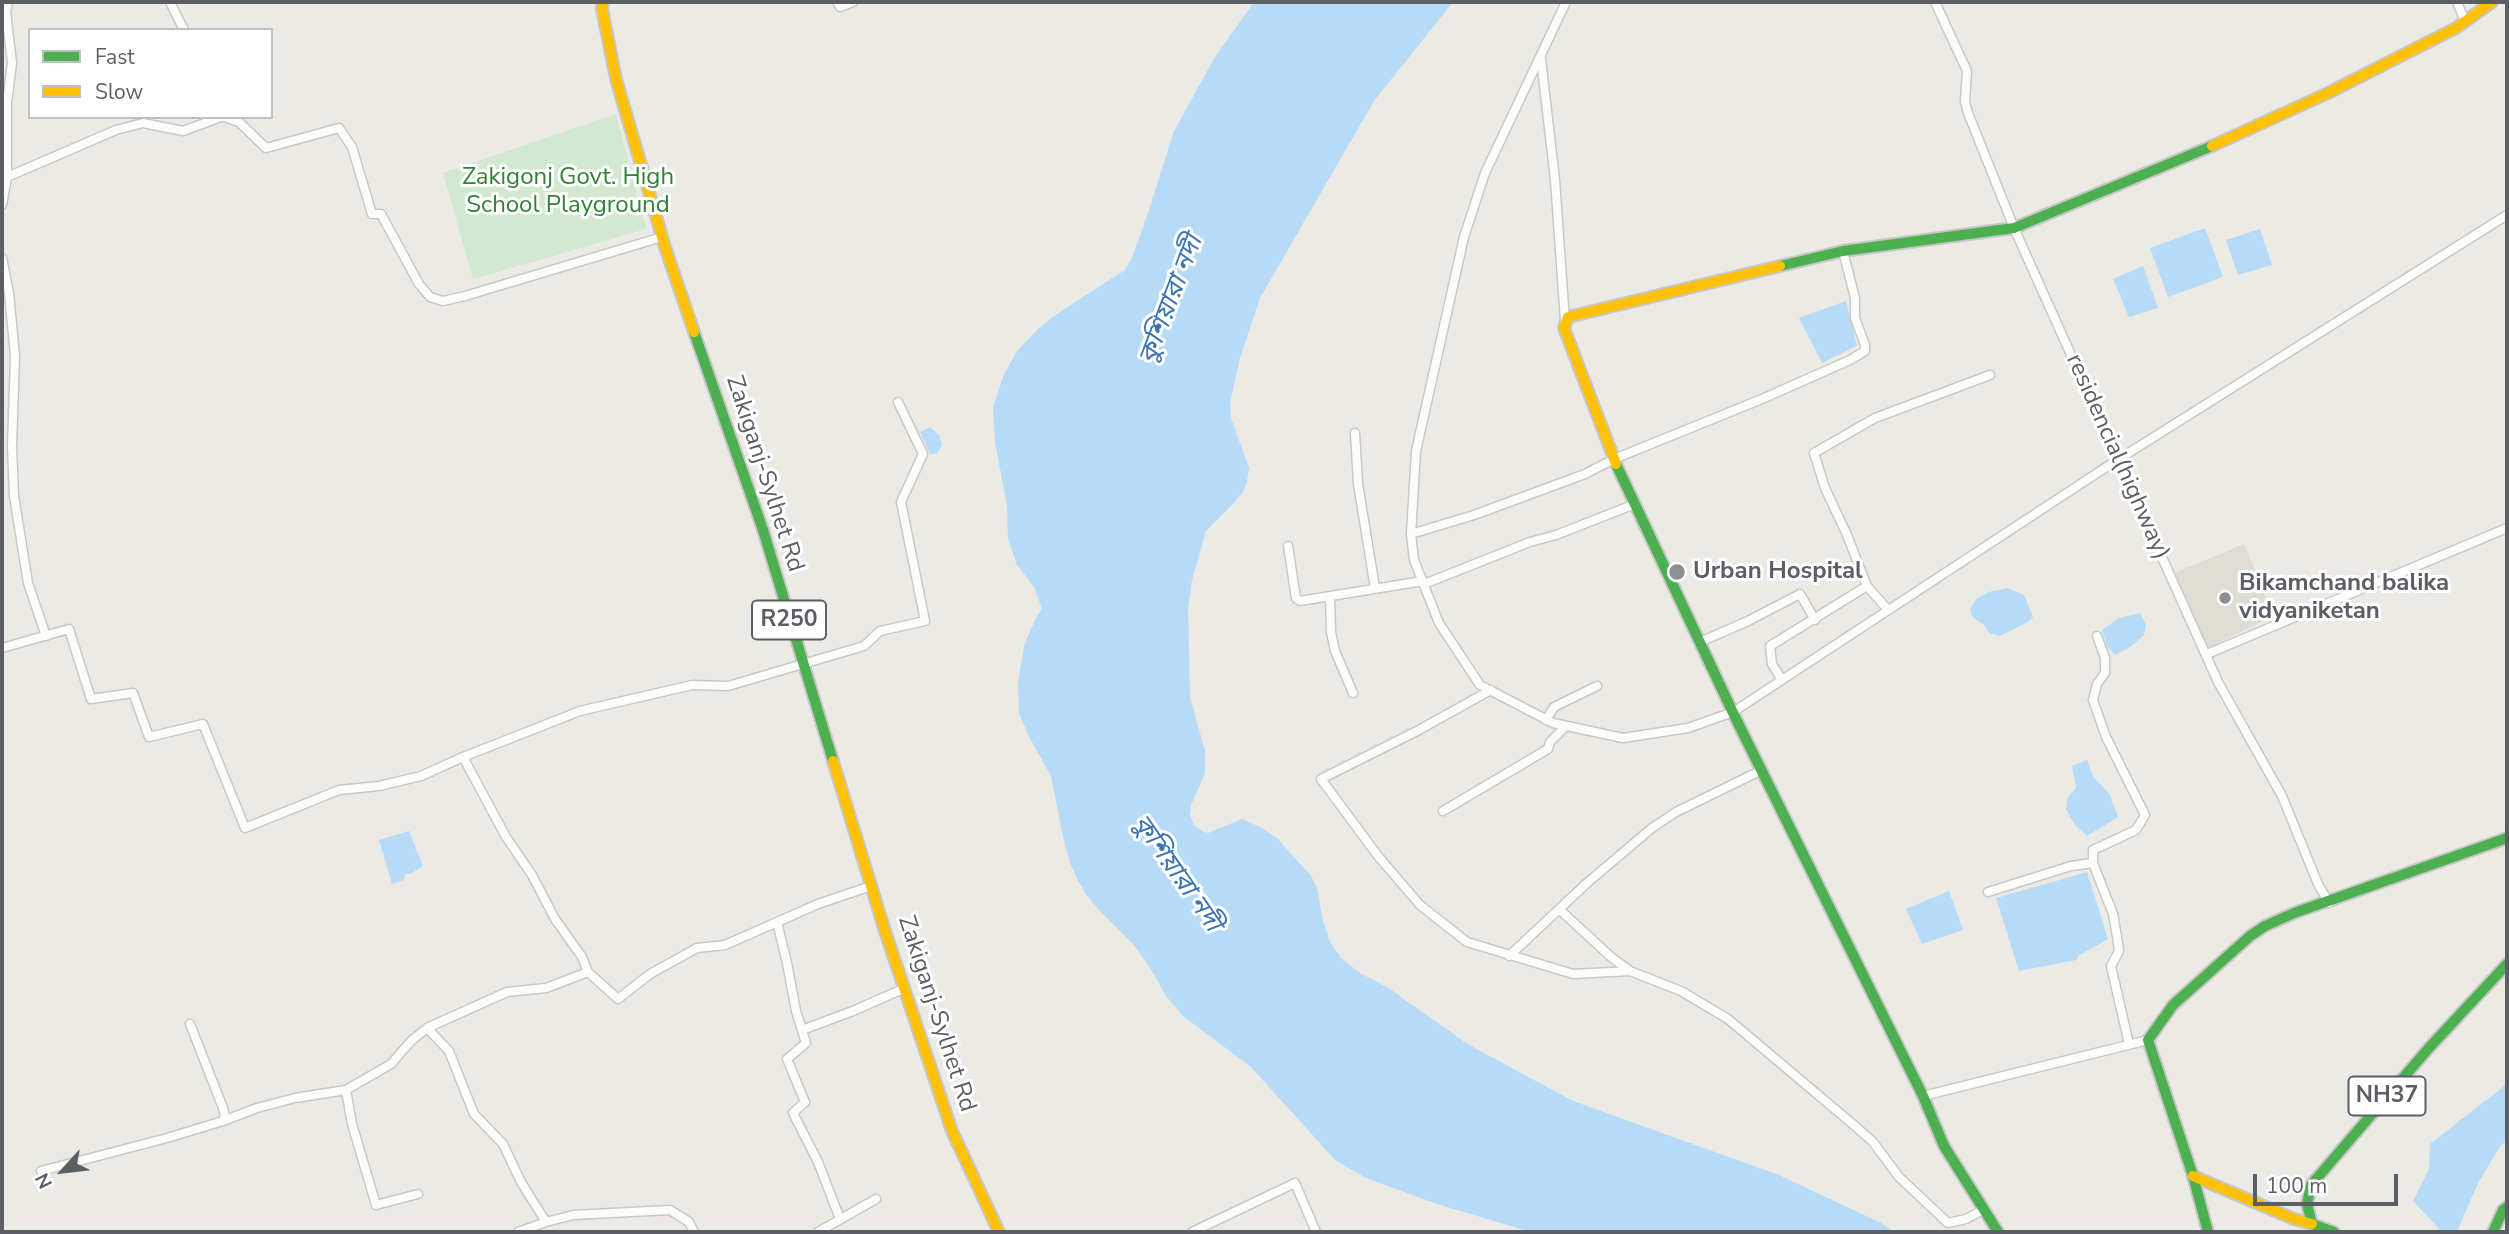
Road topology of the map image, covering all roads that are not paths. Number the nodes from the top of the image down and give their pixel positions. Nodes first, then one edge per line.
1 (8, 2) edge
2 (170, 2) edge
3 (603, 2) edge
4 (837, 2) edge
5 (853, 2) edge
6 (1566, 2) edge
7 (1935, 2) edge
8 (2457, 2) edge
9 (2492, 2) edge
10 (2465, 21) junction
11 (183, 28) edge
12 (1541, 57) junction
13 (216, 119) edge
14 (238, 120) edge
15 (7, 177) junction
16 (2, 205) edge
17 (2507, 215) edge
18 (2014, 228) junction
19 (662, 237) junction
20 (1843, 251) junction
21 (2, 258) edge
22 (1564, 321) junction
23 (1990, 375) dead end
24 (898, 402) dead end
25 (1355, 433) dead end
26 (1614, 459) junction
27 (2117, 460) junction
28 (1635, 504) junction
29 (2507, 528) edge
30 (1411, 534) junction
31 (1288, 546) dead end
32 (1423, 583) junction
33 (1867, 586) junction
34 (1375, 588) junction
35 (1330, 597) junction
36 (1888, 610) junction
37 (1815, 620) junction
38 (46, 636) junction
39 (2097, 636) dead end
40 (1700, 642) junction
41 (2, 648) edge
42 (2207, 654) junction
43 (802, 664) junction
44 (1782, 680) junction
45 (1597, 686) dead end
46 (1491, 691) junction
47 (1353, 693) dead end
48 (1733, 712) junction
49 (1546, 719) junction
50 (1566, 726) junction
51 (463, 757) junction
52 (1762, 770) junction
53 (1443, 811) dead end
54 (2507, 838) edge
55 (2093, 863) junction
56 (871, 886) junction
57 (1988, 892) dead end
58 (2329, 902) junction
59 (1559, 909) junction
60 (776, 922) junction
61 (1509, 956) junction
62 (2507, 964) edge
63 (1630, 971) junction
64 (588, 972) junction
65 (905, 988) junction
66 (190, 1024) dead end
67 (427, 1028) junction
68 (802, 1030) junction
69 (2148, 1040) junction
70 (2129, 1044) junction
71 (346, 1090) junction
72 (1923, 1096) junction
73 (223, 1121) junction
74 (41, 1171) dead end
75 (2193, 1177) junction
76 (418, 1194) dead end
77 (876, 1199) dead end
78 (2507, 1207) edge
79 (1983, 1210) junction
80 (840, 1219) junction
81 (546, 1222) junction
82 (2312, 1224) junction
83 (518, 1232) edge
84 (694, 1232) edge
85 (818, 1232) edge
86 (999, 1232) edge
87 (1192, 1232) edge
88 (1316, 1232) edge
89 (1998, 1232) edge
90 (2208, 1232) edge
91 (2334, 1232) edge
92 (2493, 1232) edge

1 - 15 street
2 - 11 street
3 - 19 main road, Zakiganj-Sylhet Rd / R250
4 - 5 street
6 - 12 street
7 - 18 street, residencial(highway)
8 - 10 street
9 - 10 main road
10 - 18 main road
12 - 22 street
12 - 30 street
13 - 15 street
14 - 19 street
15 - 16 street
17 - 27 street
18 - 20 main road
18 - 27 street, residencial(highway)
19 - 43 main road, Zakiganj-Sylhet Rd / R250
20 - 22 main road
20 - 26 street
21 - 38 street
22 - 26 main road
23 - 33 street
24 - 43 street
25 - 34 street
26 - 28 main road
26 - 30 street
27 - 36 street
27 - 42 street, residencial(highway)
28 - 32 street
28 - 40 main road
29 - 42 street
30 - 32 street
31 - 35 street
32 - 34 street
32 - 46 street
33 - 36 street
33 - 37 street
34 - 35 street
35 - 47 street
36 - 44 street
37 - 40 street
37 - 44 street
38 - 41 street
38 - 51 street
39 - 55 street
40 - 48 main road
42 - 58 street, residencial(highway)
43 - 51 street
43 - 56 main road, Zakiganj-Sylhet Rd / R250
44 - 48 street
45 - 49 street
46 - 49 street
46 - 61 street
48 - 50 street
48 - 52 main road
49 - 50 street
50 - 53 street
51 - 64 street
52 - 59 street
52 - 72 main road
54 - 58 main road
55 - 57 street
55 - 70 street
56 - 60 street
56 - 65 main road, Zakiganj-Sylhet Rd / R250
58 - 69 main road
59 - 61 street
59 - 63 street
60 - 64 street
60 - 68 street
61 - 63 street
62 - 82 main road, NH37
63 - 79 street
64 - 67 street
65 - 68 street
65 - 86 main road, Zakiganj-Sylhet Rd / R250
66 - 73 street
67 - 71 street
67 - 81 street
68 - 80 street
69 - 70 street
69 - 75 main road
70 - 72 street
71 - 73 street
71 - 76 street
72 - 79 main road
73 - 74 street
75 - 82 main road
75 - 90 main road
77 - 80 street
78 - 92 main road
79 - 89 main road
80 - 85 street
81 - 83 street
81 - 84 street
82 - 91 main road
87 - 88 street

